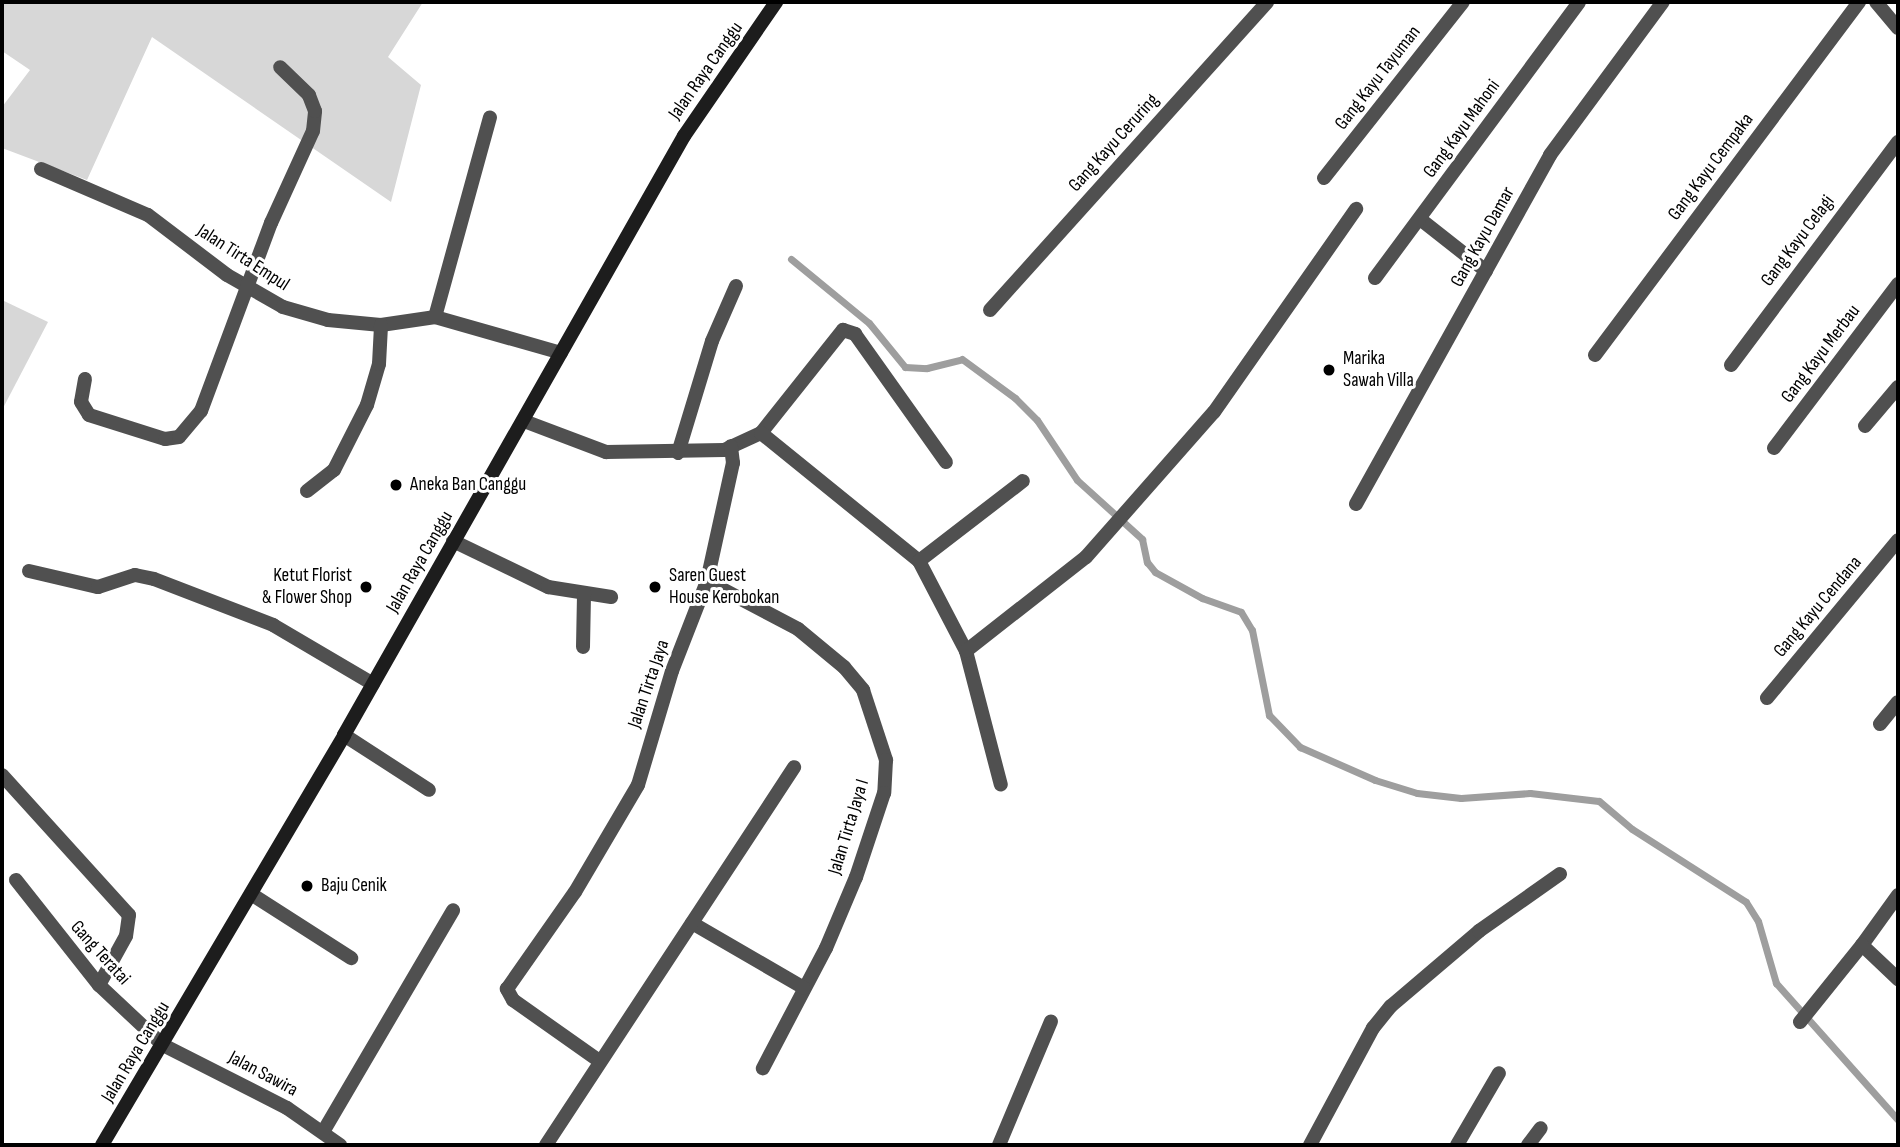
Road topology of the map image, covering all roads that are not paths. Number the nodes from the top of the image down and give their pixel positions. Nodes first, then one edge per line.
1 (774, 2) edge
2 (1267, 2) edge
3 (1463, 2) edge
4 (1579, 2) edge
5 (1663, 2) edge
6 (1858, 2) edge
7 (1876, 2) edge
8 (1898, 28) edge
9 (280, 67) dead end
10 (490, 117) dead end
11 (1898, 142) edge
12 (41, 169) dead end
13 (1324, 178) dead end
14 (1356, 209) dead end
15 (1420, 219) junction
16 (1486, 271) junction
17 (1375, 278) dead end
18 (1898, 284) edge
19 (736, 286) dead end
20 (247, 287) junction
21 (990, 310) dead end
22 (435, 317) junction
23 (381, 325) junction
24 (561, 353) junction
25 (1595, 355) dead end
26 (1731, 365) dead end
27 (85, 379) dead end
28 (1898, 387) edge
29 (524, 421) junction
30 (1865, 426) dead end
31 (761, 433) junction
32 (731, 446) junction
33 (1774, 448) dead end
34 (678, 453) junction
35 (946, 462) dead end
36 (1023, 481) dead end
37 (307, 491) dead end
38 (1356, 503) dead end
39 (1898, 540) edge
40 (453, 541) junction
41 (919, 561) junction
42 (29, 571) dead end
43 (707, 581) junction
44 (584, 593) junction
45 (611, 597) dead end
46 (583, 647) dead end
47 (966, 651) junction
48 (373, 684) junction
49 (1768, 698) dead end
50 (1898, 702) edge
51 (1880, 724) dead end
52 (344, 735) junction
53 (793, 767) dead end
54 (2, 775) edge
55 (1000, 785) dead end
56 (429, 790) dead end
57 (1560, 874) dead end
58 (16, 880) dead end
59 (251, 894) junction
60 (1898, 895) edge
61 (453, 910) dead end
62 (692, 923) junction
63 (1862, 945) junction
64 (351, 958) dead end
65 (1898, 979) edge
66 (99, 985) junction
67 (804, 988) junction
68 (1051, 1021) dead end
69 (1800, 1022) dead end
70 (163, 1045) junction
71 (598, 1060) junction
72 (763, 1068) dead end
73 (1499, 1073) dead end
74 (1541, 1128) dead end
75 (323, 1132) junction
76 (102, 1145) edge
77 (340, 1145) edge
78 (545, 1145) edge
79 (999, 1145) edge
80 (1310, 1145) edge
81 (1457, 1145) edge
82 (1528, 1145) edge

1 - 24 main road, Jalan Raya Canggu
2 - 21 street, Gang Kayu Ceruring
3 - 13 street, Gang Kayu Tayuman
4 - 15 street, Gang Kayu Mahoni
5 - 16 street, Gang Kayu Damar
6 - 25 street, Gang Kayu Cempaka
7 - 8 street
9 - 20 street
10 - 22 street
11 - 26 street, Gang Kayu Celagi
12 - 20 street, Jalan Tirta Empul
14 - 47 street
15 - 16 street
15 - 17 street, Gang Kayu Mahoni
16 - 38 street, Gang Kayu Damar
18 - 33 street, Gang Kayu Merbau
19 - 34 street
20 - 23 street, Jalan Tirta Empul
20 - 27 street
22 - 23 street, Jalan Tirta Empul
22 - 24 street, Jalan Tirta Empul
23 - 37 street
24 - 29 main road, Jalan Raya Canggu
28 - 30 street
29 - 34 street
29 - 40 main road, Jalan Raya Canggu
31 - 32 street
31 - 35 street
31 - 41 street
32 - 34 street
32 - 43 street, Jalan Tirta Jaya
36 - 41 street
39 - 49 street, Gang Kayu Cendana
40 - 44 street
40 - 48 main road, Jalan Raya Canggu
41 - 47 street
42 - 48 street
43 - 67 street, Jalan Tirta Jaya I
43 - 71 street, Jalan Tirta Jaya
44 - 45 street
44 - 46 street
47 - 55 street
48 - 52 main road, Jalan Raya Canggu
50 - 51 street
52 - 56 street
52 - 59 main road, Jalan Raya Canggu
53 - 62 street
54 - 66 street
57 - 80 street
58 - 66 street, Gang Teratai
59 - 64 street
59 - 70 main road, Jalan Raya Canggu
60 - 63 street
61 - 75 street
62 - 67 street
62 - 71 street
63 - 65 street
63 - 69 street
66 - 70 street, Gang Teratai
67 - 72 street, Jalan Tirta Jaya I
68 - 79 street
70 - 75 street, Jalan Sawira
70 - 76 main road, Jalan Raya Canggu
71 - 78 street
73 - 81 street
74 - 82 street
75 - 77 street, Jalan Sawira

